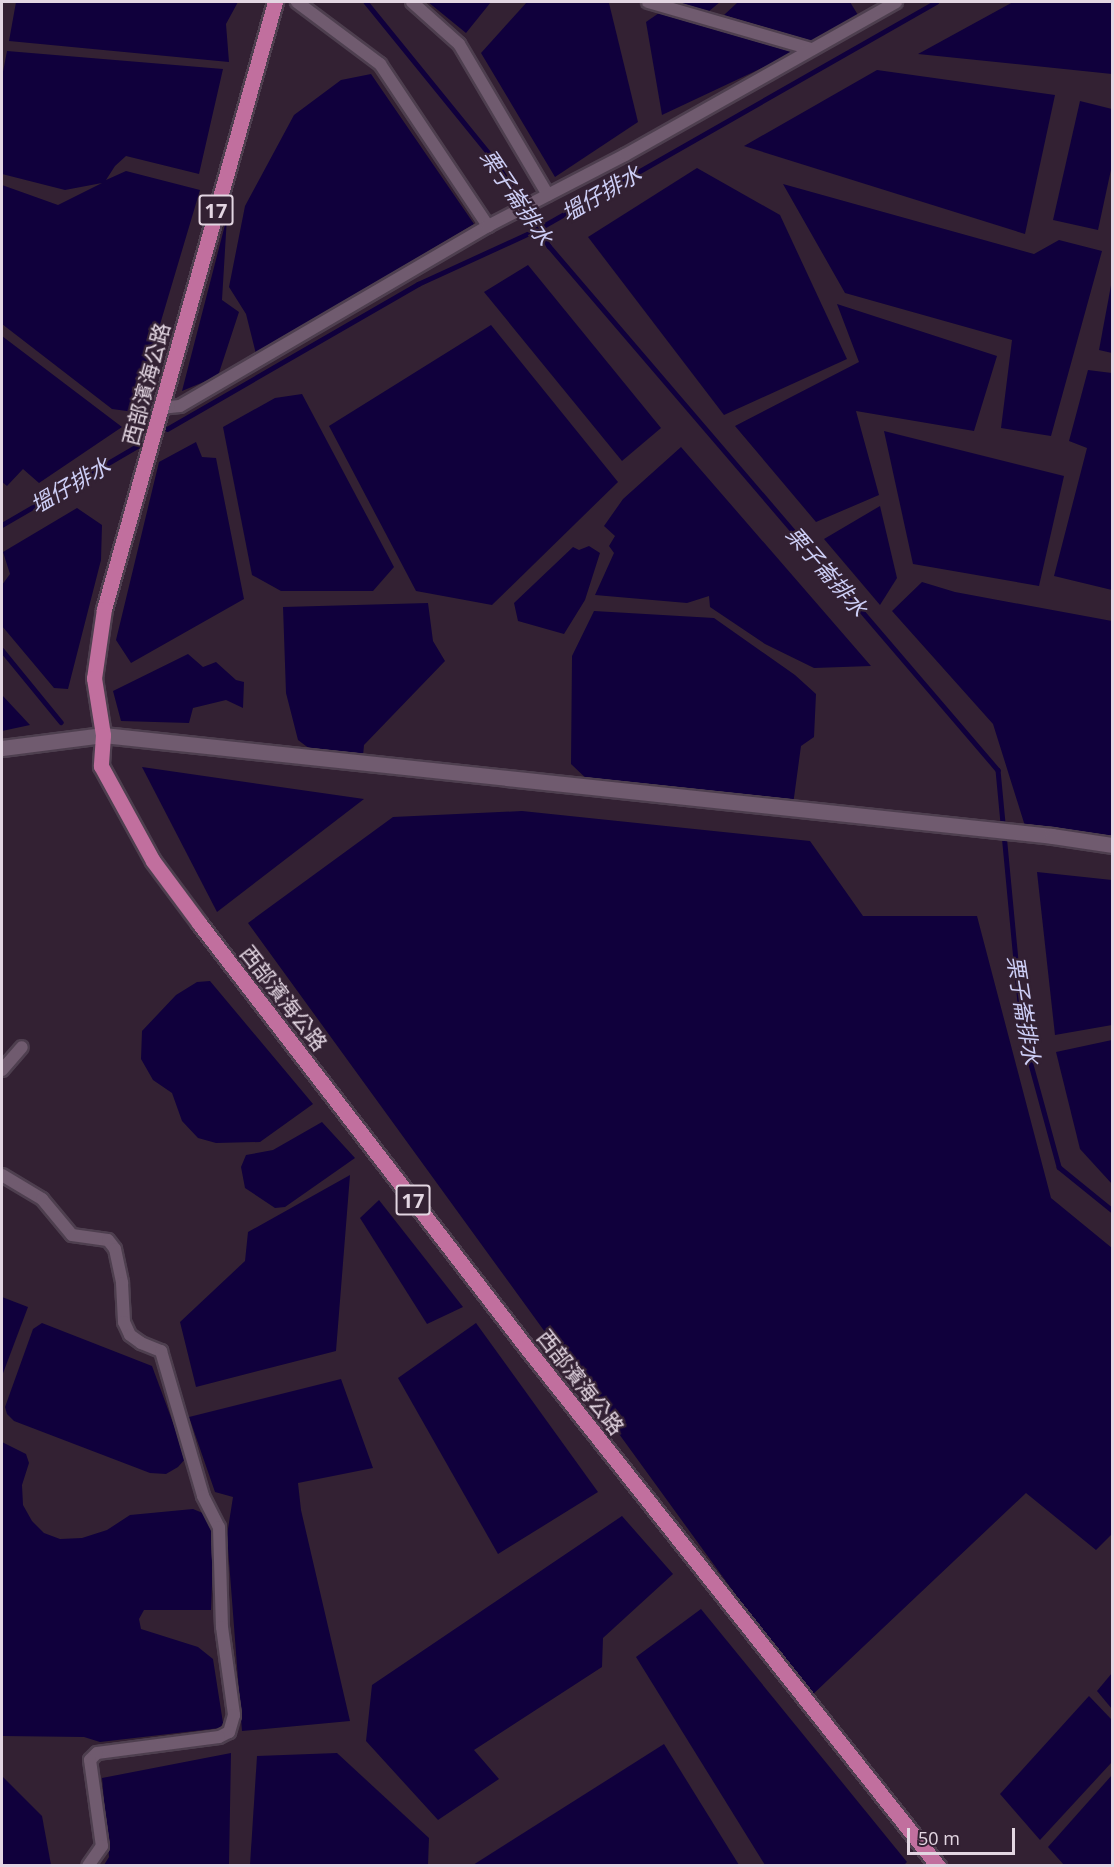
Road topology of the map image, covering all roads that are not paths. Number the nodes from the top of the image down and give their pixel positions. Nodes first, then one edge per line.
1 (275, 2) edge
2 (297, 2) edge
3 (412, 2) edge
4 (648, 2) edge
5 (896, 2) edge
6 (811, 49) junction
7 (548, 195) junction
8 (488, 226) junction
9 (160, 408) junction
10 (103, 735) junction
11 (2, 748) edge
12 (1113, 845) edge
13 (22, 1047) dead end
14 (2, 1070) edge
15 (2, 1175) edge
16 (88, 1866) edge
17 (938, 1866) edge

1 - 9 main road, 西部濱海公路 / 17
2 - 8 street
3 - 7 street
4 - 6 street
5 - 6 street
6 - 7 street
7 - 8 street
8 - 9 street
9 - 10 main road, 西部濱海公路 / 17
10 - 11 main road
10 - 12 main road
10 - 17 main road, 西部濱海公路 / 17
13 - 14 street
15 - 16 street

